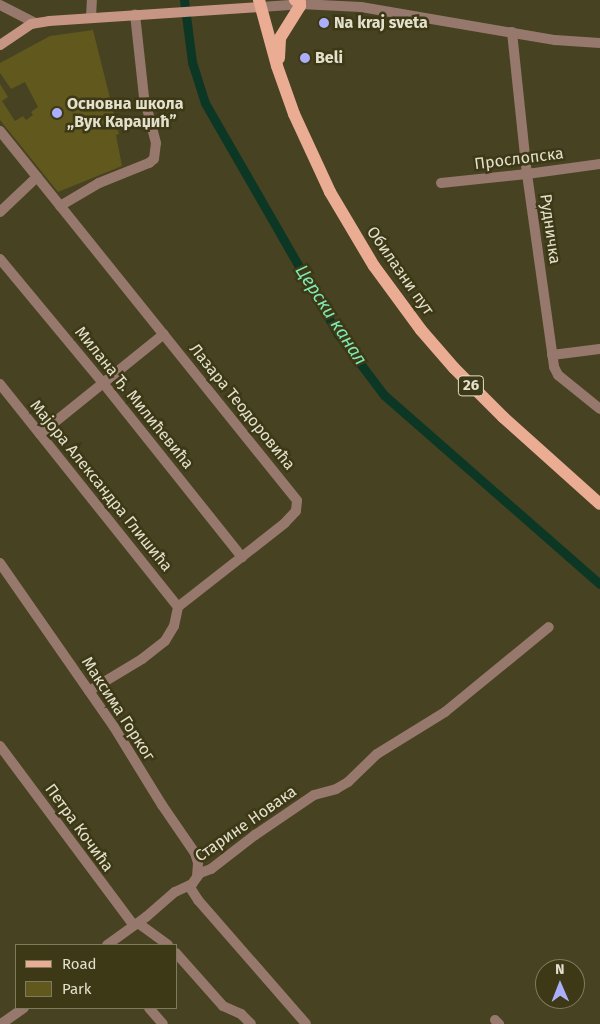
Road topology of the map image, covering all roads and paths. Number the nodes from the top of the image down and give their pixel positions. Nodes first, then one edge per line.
1 (92, 0) edge
2 (297, 2) edge
3 (260, 4) edge
4 (6, 5) edge
5 (135, 14) junction
6 (91, 17) junction
7 (35, 23) junction
8 (512, 32) junction
9 (600, 43) edge
10 (0, 45) edge
11 (278, 70) junction
12 (0, 132) edge
13 (600, 164) edge
14 (527, 174) junction
15 (37, 177) junction
16 (441, 183) dead end
17 (60, 206) junction
18 (0, 212) edge
19 (0, 259) edge
20 (164, 334) junction
21 (600, 349) edge
22 (552, 355) junction
23 (103, 383) junction
24 (0, 384) edge
25 (600, 409) edge
26 (40, 434) junction
27 (600, 504) edge
28 (242, 557) junction
29 (0, 563) edge
30 (178, 607) junction
31 (549, 627) dead end
32 (89, 691) junction
33 (0, 746) edge
34 (197, 877) junction
35 (189, 886) junction
36 (136, 925) junction
37 (110, 944) edge
38 (166, 944) edge
39 (178, 955) edge
40 (23, 1009) edge
41 (150, 1009) edge
42 (1, 1024) edge
43 (163, 1024) edge
44 (251, 1024) edge
45 (306, 1024) edge

1 - 6 street
2 - 3 street
2 - 8 street
2 - 11 main road
3 - 5 street
3 - 11 main road, Обилазни пут / 26
4 - 7 street
5 - 6 street
5 - 17 street
6 - 7 street
7 - 10 street
8 - 9 street
8 - 14 street, Рудничка
11 - 27 main road, Обилазни пут / 26
12 - 15 street, Лазара Теодоровића
13 - 14 street, Прослопска
14 - 16 street, Прослопска
14 - 22 street, Рудничка
15 - 17 street, Лазара Теодоровића
15 - 18 street
17 - 20 street, Лазара Теодоровића
19 - 23 street, Милана Ђ. Милићевића
20 - 23 street
20 - 28 street, Лазара Теодоровића
21 - 22 street
22 - 25 street, Рудничка
23 - 26 street
23 - 28 street, Милана Ђ. Милићевића
24 - 26 street, Мајора Александра Глишића
26 - 30 street, Мајора Александра Глишића
28 - 30 street, Лазара Теодоровића
29 - 32 street, Максима Горког
30 - 32 street
31 - 34 street, Старине Новака
32 - 34 street, Максима Горког
33 - 36 street, Петра Кочића
34 - 35 street, Старине Новака
35 - 36 street, Старине Новака
35 - 45 street
36 - 37 street, Старине Новака
36 - 38 street, Петра Кочића
39 - 44 street
40 - 42 street
41 - 43 street

